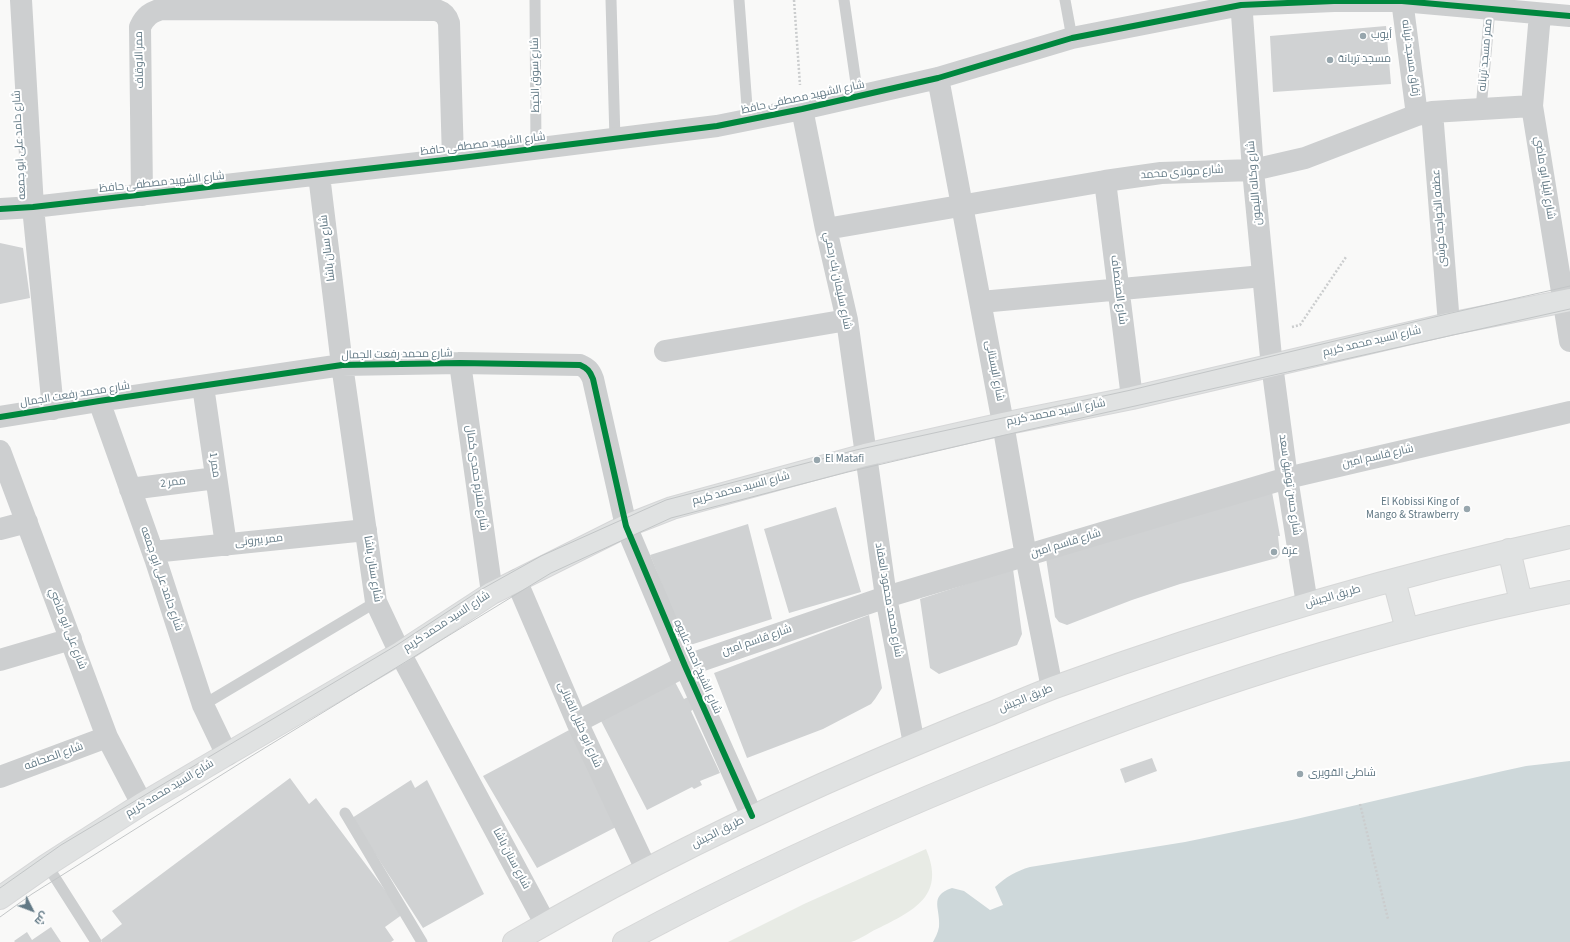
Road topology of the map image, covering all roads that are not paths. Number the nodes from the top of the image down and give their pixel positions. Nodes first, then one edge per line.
1 (21, 0) edge
2 (535, 0) edge
3 (611, 0) edge
4 (739, 0) edge
5 (844, 0) edge
6 (1065, 0) edge
7 (1309, 1) edge
8 (1402, 1) edge
9 (1241, 2) edge
10 (280, 5) edge
11 (1490, 5) edge
12 (1570, 12) edge
13 (1540, 14) junction
14 (1072, 38) junction
15 (938, 78) junction
16 (858, 97) junction
17 (1532, 106) junction
18 (802, 109) junction
19 (1482, 109) junction
20 (1425, 114) junction
21 (748, 120) junction
22 (615, 139) junction
23 (536, 149) junction
24 (453, 159) junction
25 (1253, 170) junction
26 (319, 175) junction
27 (1105, 181) junction
28 (142, 195) junction
29 (962, 205) junction
30 (33, 207) junction
31 (0, 209) edge
32 (826, 229) junction
33 (1263, 276) junction
34 (1118, 289) junction
35 (1567, 300) edge
36 (981, 302) junction
37 (847, 320) junction
38 (1449, 324) junction
39 (1570, 340) edge
40 (665, 351) dead end
41 (460, 363) junction
42 (1272, 365) junction
43 (342, 366) junction
44 (203, 386) junction
45 (1132, 398) junction
46 (99, 401) junction
47 (53, 409) junction
48 (1570, 412) edge
49 (0, 417) edge
50 (1003, 424) junction
51 (0, 451) edge
52 (865, 455) junction
53 (216, 478) junction
54 (1287, 478) junction
55 (130, 489) junction
56 (27, 522) junction
57 (626, 526) junction
58 (0, 529) edge
59 (366, 530) junction
60 (1570, 537) edge
61 (226, 544) junction
62 (1509, 550) junction
63 (152, 552) junction
64 (1026, 556) junction
65 (516, 580) junction
66 (1394, 580) junction
67 (1570, 592) edge
68 (492, 593) junction
69 (886, 597) junction
70 (376, 602) junction
71 (1521, 602) junction
72 (1307, 604) junction
73 (1407, 630) junction
74 (71, 639) junction
75 (400, 653) junction
76 (0, 660) edge
77 (685, 666) junction
78 (1052, 688) junction
79 (202, 705) junction
80 (577, 722) junction
81 (108, 737) junction
82 (914, 744) junction
83 (227, 755) junction
84 (0, 777) edge
85 (142, 804) junction
86 (345, 813) dead end
87 (752, 816) junction
88 (47, 865) junction
89 (646, 869) junction
90 (0, 898) edge
91 (546, 923) junction
92 (96, 942) edge
93 (422, 942) edge
94 (514, 942) edge
95 (624, 942) edge

1 - 30 street, شارع حامد على ابو جمعه
2 - 23 lane, شارع سوق الخيط
3 - 22 lane
4 - 21 lane
5 - 16 lane
6 - 14 lane
7 - 8 street, شارع الشهيد مصطفى حافظ
7 - 9 street, شارع الشهيد مصطفى حافظ
8 - 11 street, شارع الشهيد مصطفى حافظ
8 - 20 street, زقاق مسجد تربانه
9 - 14 street, شارع الشهيد مصطفى حافظ
9 - 25 street, شارع وكاله الليمون
10 - 24 street, ممر الاوقاف
10 - 28 street, ممر الاوقاف
11 - 13 street, شارع الشهيد مصطفى حافظ
11 - 19 lane, ممر مسجد تربانه
12 - 13 street, شارع الشهيد مصطفى حافظ
13 - 17 street, شارع ايليا ابو ماضي
14 - 15 street, شارع الشهيد مصطفى حافظ
15 - 16 street, شارع الشهيد مصطفى حافظ
15 - 29 street, شارع البستانى
16 - 18 street, شارع الشهيد مصطفى حافظ
17 - 19 street, شارع مولاى محمد
17 - 35 street, شارع ايليا ابو ماضي
18 - 21 street, شارع الشهيد مصطفى حافظ
18 - 32 street, شارع سليمان بك رحمي
19 - 20 street, شارع مولاى محمد
20 - 25 street, شارع مولاى محمد
20 - 38 street, عطفه الخواجه كوشى
21 - 22 street, شارع الشهيد مصطفى حافظ
22 - 23 street, شارع الشهيد مصطفى حافظ
23 - 24 street, شارع الشهيد مصطفى حافظ
24 - 26 street, شارع الشهيد مصطفى حافظ
25 - 27 street, شارع مولاى محمد
25 - 33 street, شارع وكاله الليمون
26 - 28 street, شارع الشهيد مصطفى حافظ
26 - 43 street, شارع سنان باشا
27 - 29 street, شارع مولاى محمد
27 - 34 street, شارع الصفصاف
28 - 30 street, شارع الشهيد مصطفى حافظ
29 - 32 street, شارع مولاى محمد
29 - 36 street, شارع البستانى
30 - 31 street, شارع الشهيد مصطفى حافظ
30 - 47 street, شارع حامد على ابو جمعه
32 - 37 street, شارع سليمان بك رحمي
33 - 34 street
33 - 42 street, شارع وكاله الليمون
34 - 36 street
34 - 45 street, شارع الصفصاف
35 - 38 main road, شارع السيد محمد كريم
35 - 39 street, شارع ايليا ابو ماضي
36 - 50 street, شارع البستانى
37 - 40 street
37 - 52 street, شارع سليمان بك رحمي
38 - 42 main road, شارع السيد محمد كريم
41 - 43 street, شارع محمد رفعت الجمال
41 - 57 street, شارع محمد رفعت الجمال
41 - 68 street, شارع ملازم حمدى كمال
42 - 45 main road, شارع السيد محمد كريم
42 - 54 street, شارع حسن توفيق سعد
43 - 44 street, شارع محمد رفعت الجمال
43 - 59 street, شارع سنان باشا
44 - 46 street, شارع محمد رفعت الجمال
44 - 53 street, ممر 1
45 - 50 main road, شارع السيد محمد كريم
46 - 47 street, شارع محمد رفعت الجمال
46 - 55 street, شارع حامد على ابو جمعه
47 - 49 street, شارع محمد رفعت الجمال
48 - 54 street, شارع قاسم امين
50 - 52 main road, شارع السيد محمد كريم
50 - 64 street, شارع البستانى
51 - 56 street, شارع على ابو ماضي
52 - 57 main road, شارع السيد محمد كريم
52 - 69 street, شارع محمد محمود العقاد
53 - 55 street, ممر 2
53 - 61 street, ممر 1
54 - 64 street, شارع قاسم امين
54 - 72 street, شارع حسن توفيق سعد
55 - 63 street, شارع حامد على ابو جمعه
56 - 58 street
56 - 74 street, شارع على ابو ماضي
57 - 65 main road, شارع السيد محمد كريم
57 - 77 street, شارع الشيخ احمد عليوه
59 - 61 street, ممر بيرونى
59 - 70 street, شارع سنان باشا
60 - 62 main road, طريق الجيش
61 - 63 street, ممر بيرونى
62 - 66 main road, طريق الجيش
62 - 71 main road
63 - 79 street, شارع حامد على ابو جمعه
64 - 69 street, شارع قاسم امين
64 - 78 street, شارع البستانى
65 - 68 main road, شارع السيد محمد كريم
65 - 80 street, شارع ابو خليل القبانى
66 - 72 main road, طريق الجيش
66 - 73 main road
67 - 71 main road
68 - 75 main road, شارع السيد محمد كريم
69 - 77 street, شارع قاسم امين
69 - 82 street, شارع محمد محمود العقاد
70 - 75 street, شارع سنان باشا
70 - 79 lane
71 - 73 main road
72 - 78 main road, طريق الجيش
73 - 95 main road
74 - 76 street
74 - 81 street, شارع على ابو ماضي
75 - 83 main road, شارع السيد محمد كريم
75 - 91 street, شارع سنان باشا
77 - 80 street, شارع قاسم امين
77 - 87 street, شارع الشيخ احمد عليوه
78 - 82 main road, طريق الجيش
79 - 83 street, شارع حامد على ابو جمعه
80 - 89 street, شارع ابو خليل القبانى
81 - 84 street, شارع الصحافه
81 - 85 street, شارع على ابو ماضي
82 - 87 main road, طريق الجيش
83 - 85 main road, شارع السيد محمد كريم
85 - 88 main road, شارع السيد محمد كريم
86 - 93 lane
87 - 89 main road, طريق الجيش
88 - 90 main road, شارع السيد محمد كريم
88 - 92 lane
89 - 91 main road, طريق الجيش
91 - 94 main road, طريق الجيش

